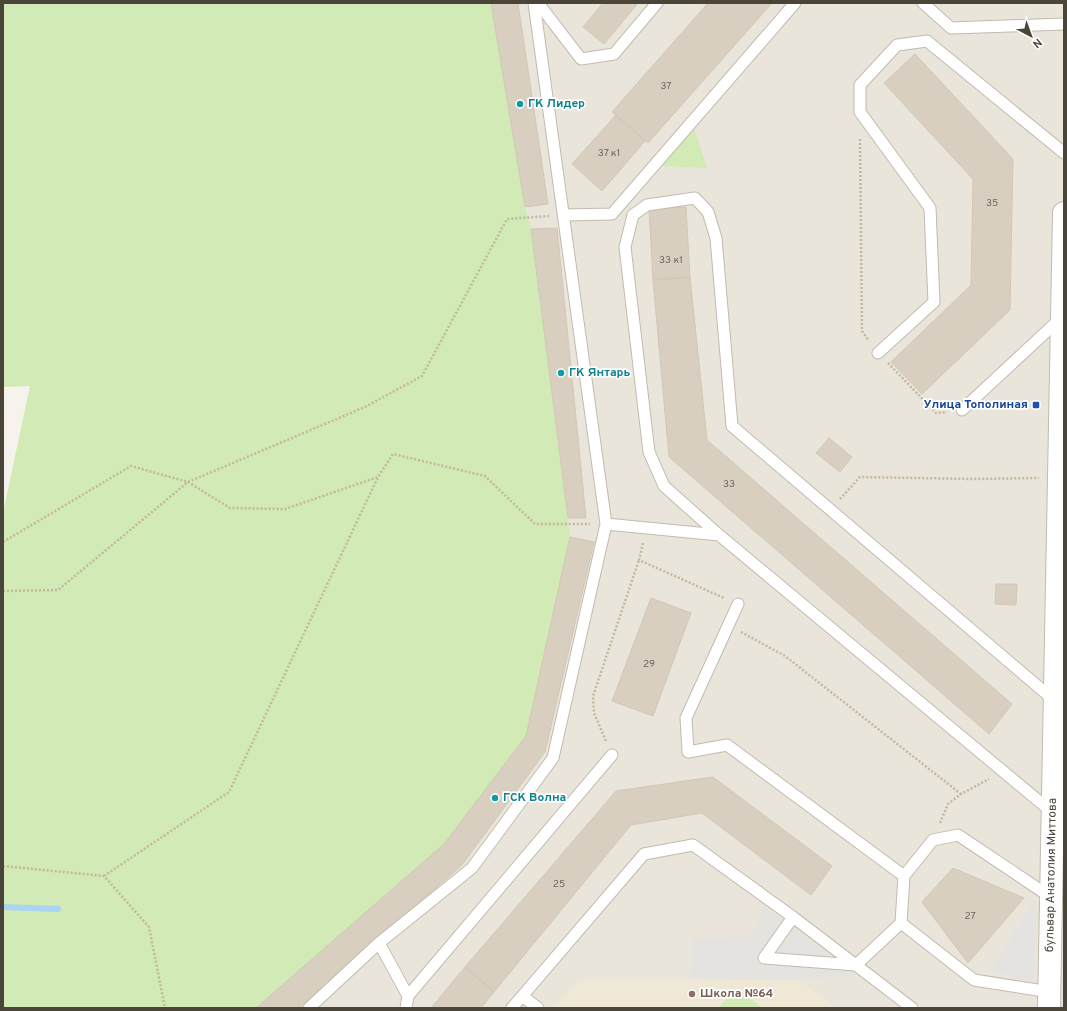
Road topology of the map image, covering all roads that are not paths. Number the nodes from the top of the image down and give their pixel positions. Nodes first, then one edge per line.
1 (534, 3) edge
2 (538, 3) edge
3 (656, 3) edge
4 (795, 3) edge
5 (923, 3) edge
6 (1064, 24) edge
7 (1064, 153) edge
8 (1064, 213) edge
9 (564, 215) junction
10 (1062, 317) junction
11 (878, 353) road end
12 (1062, 409) edge
13 (962, 410) road end
14 (1061, 499) edge
15 (606, 524) junction
16 (719, 535) junction
17 (738, 604) road end
18 (1060, 631) edge
19 (1055, 701) junction
20 (1059, 733) edge
21 (612, 755) road end
22 (1058, 817) edge
23 (904, 876) junction
24 (1052, 898) junction
25 (793, 917) junction
26 (901, 923) junction
27 (379, 943) junction
28 (856, 965) junction
29 (408, 996) junction
30 (522, 996) junction
31 (1050, 1000) edge
32 (309, 1008) edge
33 (406, 1008) edge
34 (512, 1008) edge
35 (538, 1008) edge
36 (912, 1008) edge

1 - 9 lane
2 - 3 lane
4 - 9 lane
5 - 6 lane
7 - 11 lane
8 - 10 street, бульвар Анатолия Миттова
9 - 15 lane
10 - 12 street, бульвар Анатолия Миттова
10 - 13 lane
12 - 14 street, бульвар Анатолия Миттова
14 - 18 street, бульвар Анатолия Миттова
15 - 16 lane
15 - 27 lane
16 - 19 lane
16 - 22 lane
17 - 23 lane
18 - 19 street, бульвар Анатолия Миттова
19 - 20 street, бульвар Анатолия Миттова
20 - 22 street, бульвар Анатолия Миттова
21 - 29 lane
22 - 24 street, бульвар Анатолия Миттова
23 - 24 lane
23 - 26 lane
24 - 31 street, бульвар Анатолия Миттова
25 - 28 lane
25 - 28 lane
25 - 30 lane
26 - 28 lane
26 - 31 lane
27 - 29 lane
27 - 32 lane
28 - 36 lane
29 - 33 lane
30 - 34 lane
30 - 35 lane

